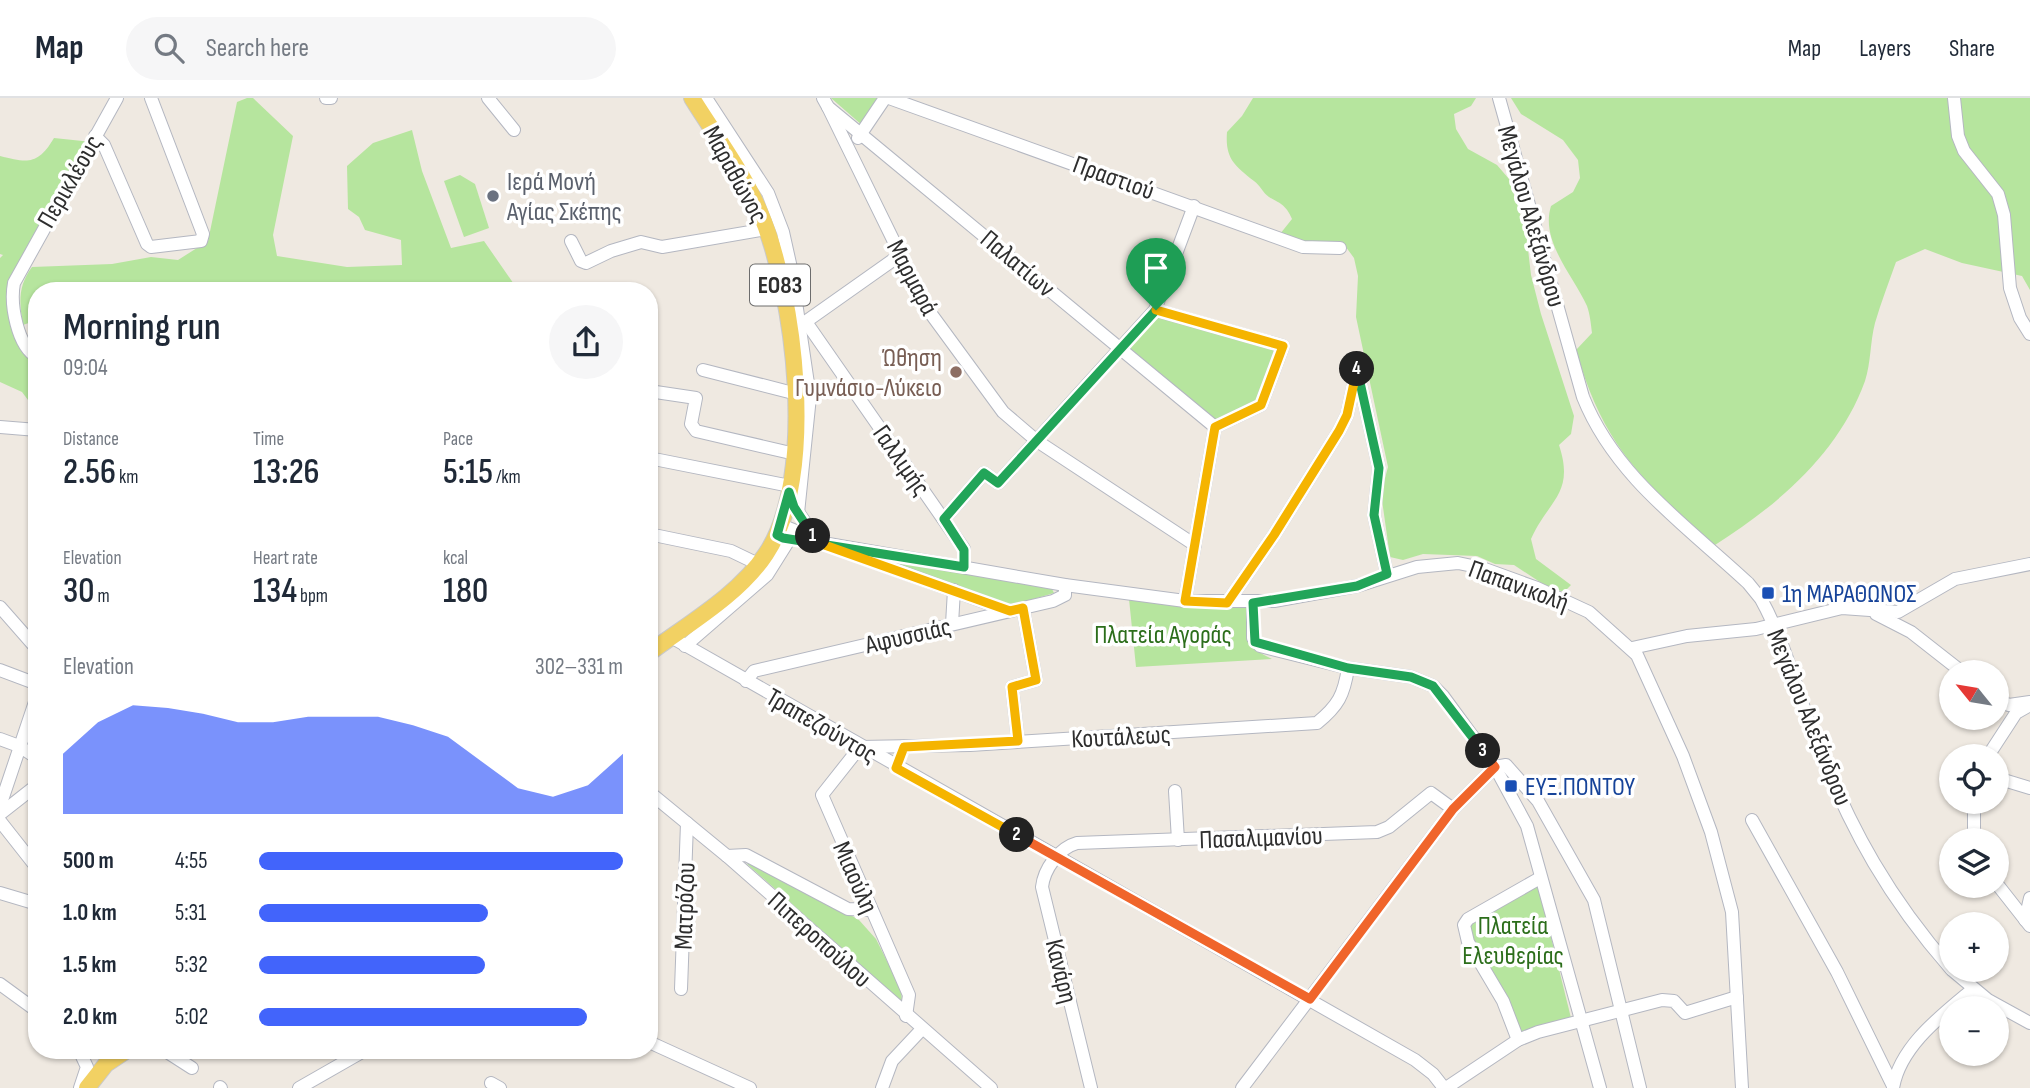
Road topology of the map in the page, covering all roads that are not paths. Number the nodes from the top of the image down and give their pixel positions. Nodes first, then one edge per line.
1 (117, 98) edge
2 (151, 98) edge
3 (488, 98) edge
4 (692, 98) edge
5 (706, 98) edge
6 (887, 98) edge
7 (1499, 98) edge
8 (1954, 98) edge
9 (825, 102) edge
10 (514, 130) dead end
11 (862, 132) junction
12 (94, 136) junction
13 (850, 148) junction
14 (1194, 206) junction
15 (767, 229) junction
16 (571, 241) dead end
17 (1340, 248) dead end
18 (900, 255) junction
19 (1156, 310) junction
20 (803, 324) junction
21 (2030, 334) edge
22 (1121, 349) junction
23 (28, 351) edge
24 (703, 370) dead end
25 (658, 392) edge
26 (797, 394) junction
27 (0, 427) edge
28 (1215, 427) junction
29 (28, 429) edge
30 (1037, 441) junction
31 (794, 454) junction
32 (658, 460) edge
33 (790, 489) junction
34 (798, 513) junction
35 (944, 519) junction
36 (782, 533) junction
37 (658, 536) edge
38 (820, 543) junction
39 (1195, 545) junction
40 (758, 564) junction
41 (2030, 565) edge
42 (964, 567) junction
43 (1387, 574) junction
44 (1065, 585) junction
45 (954, 590) junction
46 (1185, 601) junction
47 (1227, 603) junction
48 (1253, 603) junction
49 (0, 607) edge
50 (1023, 608) junction
51 (1867, 609) junction
52 (1010, 611) junction
53 (952, 624) junction
54 (1773, 624) junction
55 (671, 637) junction
56 (28, 639) edge
57 (658, 646) edge
58 (685, 646) junction
59 (1632, 648) junction
60 (1947, 660) edge
61 (1348, 668) junction
62 (0, 670) edge
63 (28, 681) edge
64 (746, 681) junction
65 (2030, 703) edge
66 (2009, 705) edge
67 (28, 721) edge
68 (0, 739) edge
69 (1018, 741) junction
70 (1996, 744) edge
71 (19, 746) junction
72 (860, 747) junction
73 (904, 747) junction
74 (28, 752) edge
75 (1495, 767) junction
76 (896, 768) junction
77 (2009, 782) edge
78 (2030, 788) edge
79 (1175, 791) dead end
80 (28, 792) edge
81 (658, 799) edge
82 (0, 806) edge
83 (1453, 809) junction
84 (0, 814) edge
85 (1752, 820) dead end
86 (0, 821) edge
87 (687, 823) junction
88 (1178, 840) junction
89 (727, 856) junction
90 (28, 857) edge
91 (1056, 857) junction
92 (1540, 878) junction
93 (0, 893) edge
94 (2008, 898) edge
95 (2030, 898) edge
96 (28, 901) edge
97 (870, 910) junction
98 (2027, 923) edge
99 (1939, 953) edge
100 (1966, 982) edge
101 (0, 984) edge
102 (681, 989) dead end
103 (1973, 989) junction
104 (1737, 997) junction
105 (1310, 999) junction
106 (28, 1004) edge
107 (1622, 1009) junction
108 (906, 1016) junction
109 (1580, 1020) junction
110 (2030, 1023) edge
111 (922, 1029) junction
112 (1518, 1040) junction
113 (658, 1046) edge
114 (83, 1059) edge
115 (114, 1059) edge
116 (178, 1059) edge
117 (350, 1059) edge
118 (192, 1068) dead end
119 (1893, 1087) edge
120 (80, 1088) edge
121 (87, 1088) edge
122 (299, 1088) edge
123 (750, 1088) edge
124 (882, 1088) edge
125 (991, 1088) edge
126 (1091, 1088) edge
127 (1242, 1088) edge
128 (1445, 1088) edge
129 (1600, 1088) edge
130 (1640, 1088) edge
131 (1742, 1088) edge

1 - 12 street, Περικλέους
2 - 12 street
3 - 10 street
4 - 15 main road, Μαραθώνος / ΕΟ83
5 - 20 street
6 - 11 street
6 - 14 street, Πραστιού
7 - 54 street, Μεγάλου Αλεξάνδρου
8 - 21 street
9 - 11 street, Παλατίων
9 - 13 street, Μαρμαρά
11 - 13 street
11 - 22 street, Παλατίων
12 - 23 street, Περικλέους
13 - 18 street, Μαρμαρά
14 - 17 street, Πραστιού
14 - 19 street
15 - 16 street
15 - 26 main road, Μαραθώνος / ΕΟ83
18 - 20 street
18 - 30 street, Μαρμαρά
19 - 22 street
19 - 28 street
20 - 34 street
20 - 35 street, Γαλλιμής
22 - 28 street, Παλατίων
22 - 30 street
24 - 26 street
25 - 31 street
26 - 31 main road, Μαραθώνος / ΕΟ83
27 - 29 street
28 - 39 street
30 - 35 street
30 - 39 street, Μαρμαρά
31 - 33 main road, Μαραθώνος / ΕΟ83
32 - 33 street
33 - 34 street
33 - 36 main road, Μαραθώνος / ΕΟ83
34 - 38 street
35 - 42 street, Γαλλιμής
36 - 38 street
36 - 40 main road, Μαραθώνος / ΕΟ83
36 - 58 street
37 - 40 street
38 - 42 street, Παπανικολή
38 - 45 street
39 - 46 street
40 - 55 main road, Μαραθώνος / ΕΟ83
41 - 51 street
42 - 44 street, Παπανικολή
43 - 47 street
43 - 48 street, Παπανικολή
43 - 59 street, Παπανικολή
44 - 46 street, Παπανικολή
44 - 50 street, Αφυσσιάς
45 - 52 street
45 - 53 street
46 - 47 street, Παπανικολή
47 - 48 street, Παπανικολή
48 - 61 street
49 - 56 street
50 - 52 street, Αφυσσιάς
50 - 69 street
51 - 54 street
51 - 60 street
52 - 53 street, Αφυσσιάς
53 - 64 street, Αφυσσιάς
54 - 59 street
54 - 99 street, Μεγάλου Αλεξάνδρου
55 - 57 main road, Μαραθώνος / ΕΟ83
55 - 58 street, Τραπεζούντος
58 - 64 street, Τραπεζούντος
59 - 104 street
61 - 69 street, Κουτάλεως
61 - 75 street
62 - 63 street
64 - 72 street, Τραπεζούντος
65 - 66 street
65 - 70 street
67 - 71 street
68 - 71 street
69 - 73 street, Κουτάλεως
71 - 74 street
71 - 82 street
72 - 73 street, Κουτάλεως
72 - 76 street, Τραπεζούντος
72 - 97 street, Μιαούλη
73 - 76 street
75 - 83 street
75 - 92 street
75 - 107 street
76 - 91 street, Τραπεζούντος
77 - 78 street
79 - 88 street
80 - 84 street
81 - 87 street, Πιπεροπούλου
83 - 88 street, Πασαλιμανίου
83 - 105 street
85 - 119 street
86 - 90 street
87 - 89 street, Πιπεροπούλου
87 - 102 street, Ματρόζου
88 - 91 street, Πασαλιμανίου
89 - 97 street
89 - 108 street, Πιπεροπούλου
91 - 105 street, Τραπεζούντος
91 - 126 street, Κανάρη
92 - 109 street
92 - 112 street
93 - 96 street
94 - 98 street
95 - 98 street
97 - 108 street, Μιαούλη
100 - 103 street, Μεγάλου Αλεξάνδρου
101 - 106 street
103 - 110 street, Μεγάλου Αλεξάνδρου
103 - 119 street
104 - 107 street
104 - 131 street
105 - 127 street
105 - 128 street, Τραπεζούντος
107 - 109 street
107 - 130 street
108 - 111 street, Πιπεροπούλου
109 - 112 street
109 - 129 street
111 - 124 street
111 - 125 street, Πιπεροπούλου
112 - 128 street
113 - 123 street
114 - 120 street
115 - 121 main road
116 - 118 street
117 - 122 street

